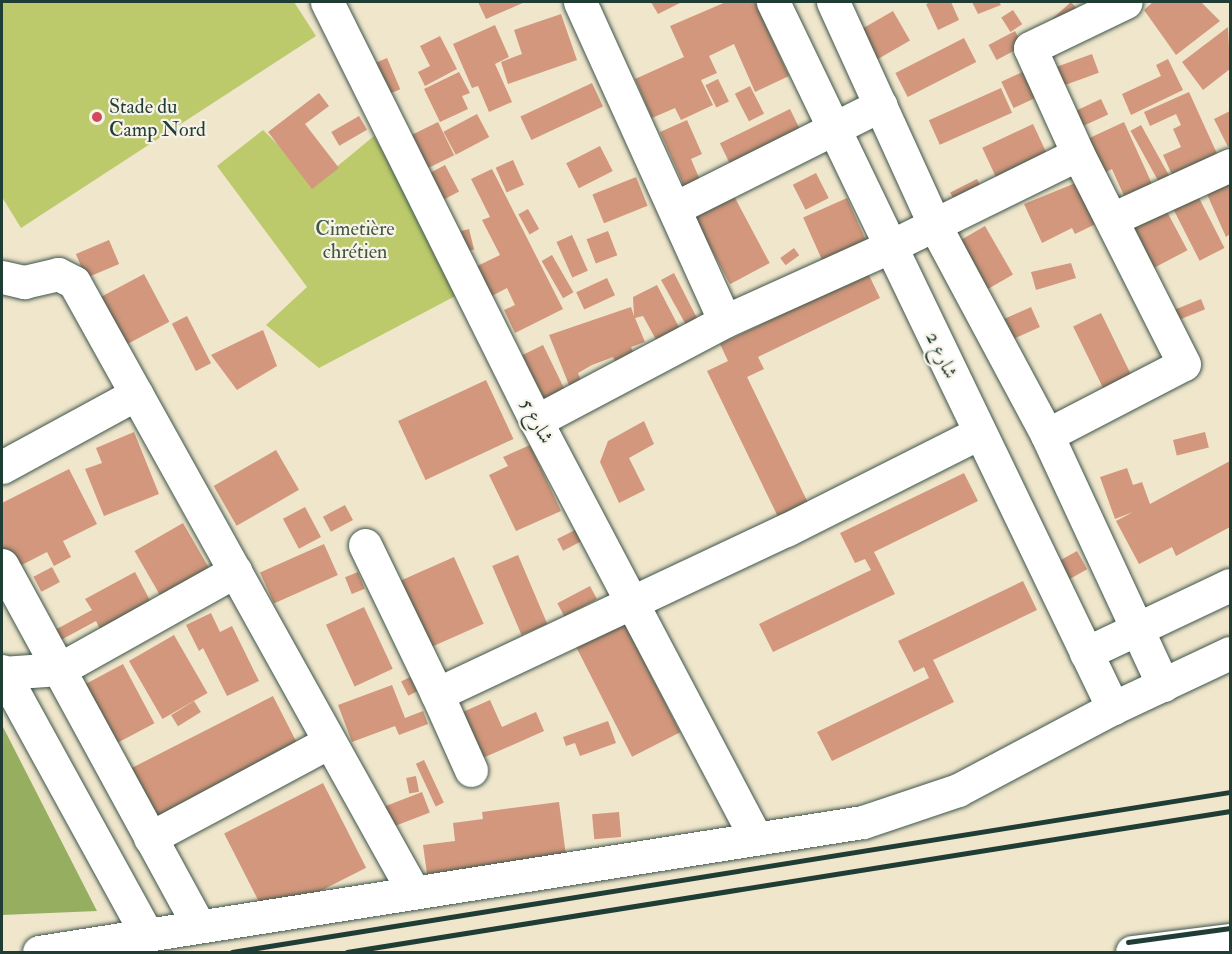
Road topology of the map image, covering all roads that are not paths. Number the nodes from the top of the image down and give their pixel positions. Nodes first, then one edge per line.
1 (327, 2) edge
2 (580, 2) edge
3 (772, 2) edge
4 (1126, 2) edge
5 (838, 3) edge
6 (881, 105) junction
7 (832, 128) junction
8 (1078, 154) junction
9 (1230, 165) edge
10 (675, 208) junction
11 (1112, 219) junction
12 (934, 224) junction
13 (891, 246) junction
14 (2, 277) edge
15 (725, 321) junction
16 (136, 394) junction
17 (536, 421) junction
18 (979, 433) junction
19 (1047, 435) junction
20 (2, 467) edge
21 (365, 545) dead end
22 (2, 566) edge
23 (235, 571) junction
24 (1230, 585) edge
25 (632, 600) junction
26 (1137, 629) junction
27 (1086, 653) junction
28 (1230, 653) edge
29 (60, 669) junction
30 (2, 672) edge
31 (1163, 685) junction
32 (437, 694) junction
33 (1113, 708) junction
34 (330, 741) junction
35 (471, 770) dead end
36 (755, 837) junction
37 (150, 838) junction
38 (413, 891) junction
39 (198, 925) junction
40 (147, 935) junction
41 (1230, 940) edge
42 (39, 952) edge
43 (1132, 952) edge

1 - 17 street, شارع 5
2 - 10 street
3 - 7 street, شارع 2
4 - 8 street
5 - 6 street
6 - 7 street
6 - 12 street
7 - 10 street
7 - 13 street, شارع 2
8 - 11 street
8 - 12 street
9 - 11 street
10 - 15 street
11 - 19 street
12 - 13 street
12 - 19 street
13 - 15 street
13 - 18 street, شارع 2
14 - 16 street
15 - 17 street
16 - 20 street
16 - 23 street
17 - 25 street, شارع 5
18 - 25 street
18 - 27 street, شارع 2
19 - 26 street
21 - 32 street
22 - 29 street
23 - 29 street
23 - 34 street
24 - 26 street
25 - 32 street
25 - 36 street, شارع 5
26 - 27 street
26 - 31 street
27 - 33 street, شارع 2
28 - 31 street
29 - 30 street
29 - 37 street
30 - 40 street
31 - 33 street
32 - 35 street
33 - 36 street
34 - 37 street
34 - 38 street
36 - 38 street
37 - 39 street
38 - 39 street
39 - 40 street
40 - 42 street
41 - 43 street

